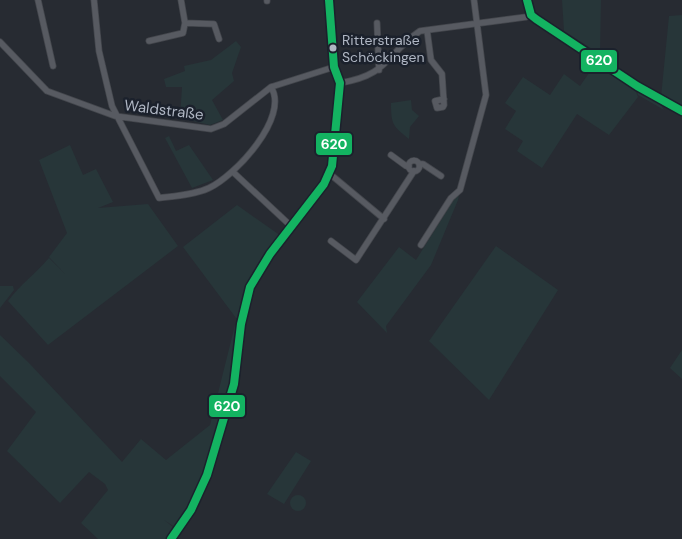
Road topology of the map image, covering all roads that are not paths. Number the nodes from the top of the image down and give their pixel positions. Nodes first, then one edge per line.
1 (38, 0) edge
2 (94, 0) edge
3 (181, 0) edge
4 (329, 0) edge
5 (474, 0) edge
6 (527, 0) edge
7 (532, 14) junction
8 (377, 23) dead end
9 (477, 23) junction
10 (185, 24) junction
11 (427, 30) junction
12 (219, 39) dead end
13 (149, 41) dead end
14 (0, 42) edge
15 (53, 66) dead end
16 (334, 67) junction
17 (379, 70) junction
18 (340, 83) junction
19 (271, 86) junction
20 (444, 99) dead end
21 (682, 111) edge
22 (116, 116) junction
23 (391, 155) dead end
24 (419, 164) junction
25 (409, 166) junction
26 (414, 171) junction
27 (233, 172) junction
28 (330, 174) junction
29 (441, 176) dead end
30 (384, 219) junction
31 (292, 226) junction
32 (331, 240) dead end
33 (421, 245) dead end
34 (171, 539) edge

1 - 15 street
2 - 22 street
3 - 10 street
4 - 16 street
5 - 9 street
6 - 7 street
7 - 9 street
7 - 21 street
8 - 17 street
9 - 11 street
9 - 33 street
10 - 12 street
10 - 13 street
11 - 17 street
11 - 20 street
14 - 22 street, Waldstraße
16 - 18 street
16 - 19 street, Waldstraße
17 - 18 street
18 - 28 street
19 - 22 street, Waldstraße
19 - 27 street
22 - 27 street
23 - 25 street
24 - 25 street
24 - 26 street
24 - 29 street
25 - 26 street
26 - 30 street
27 - 31 street
28 - 30 street
28 - 31 street
30 - 32 street
31 - 34 street

